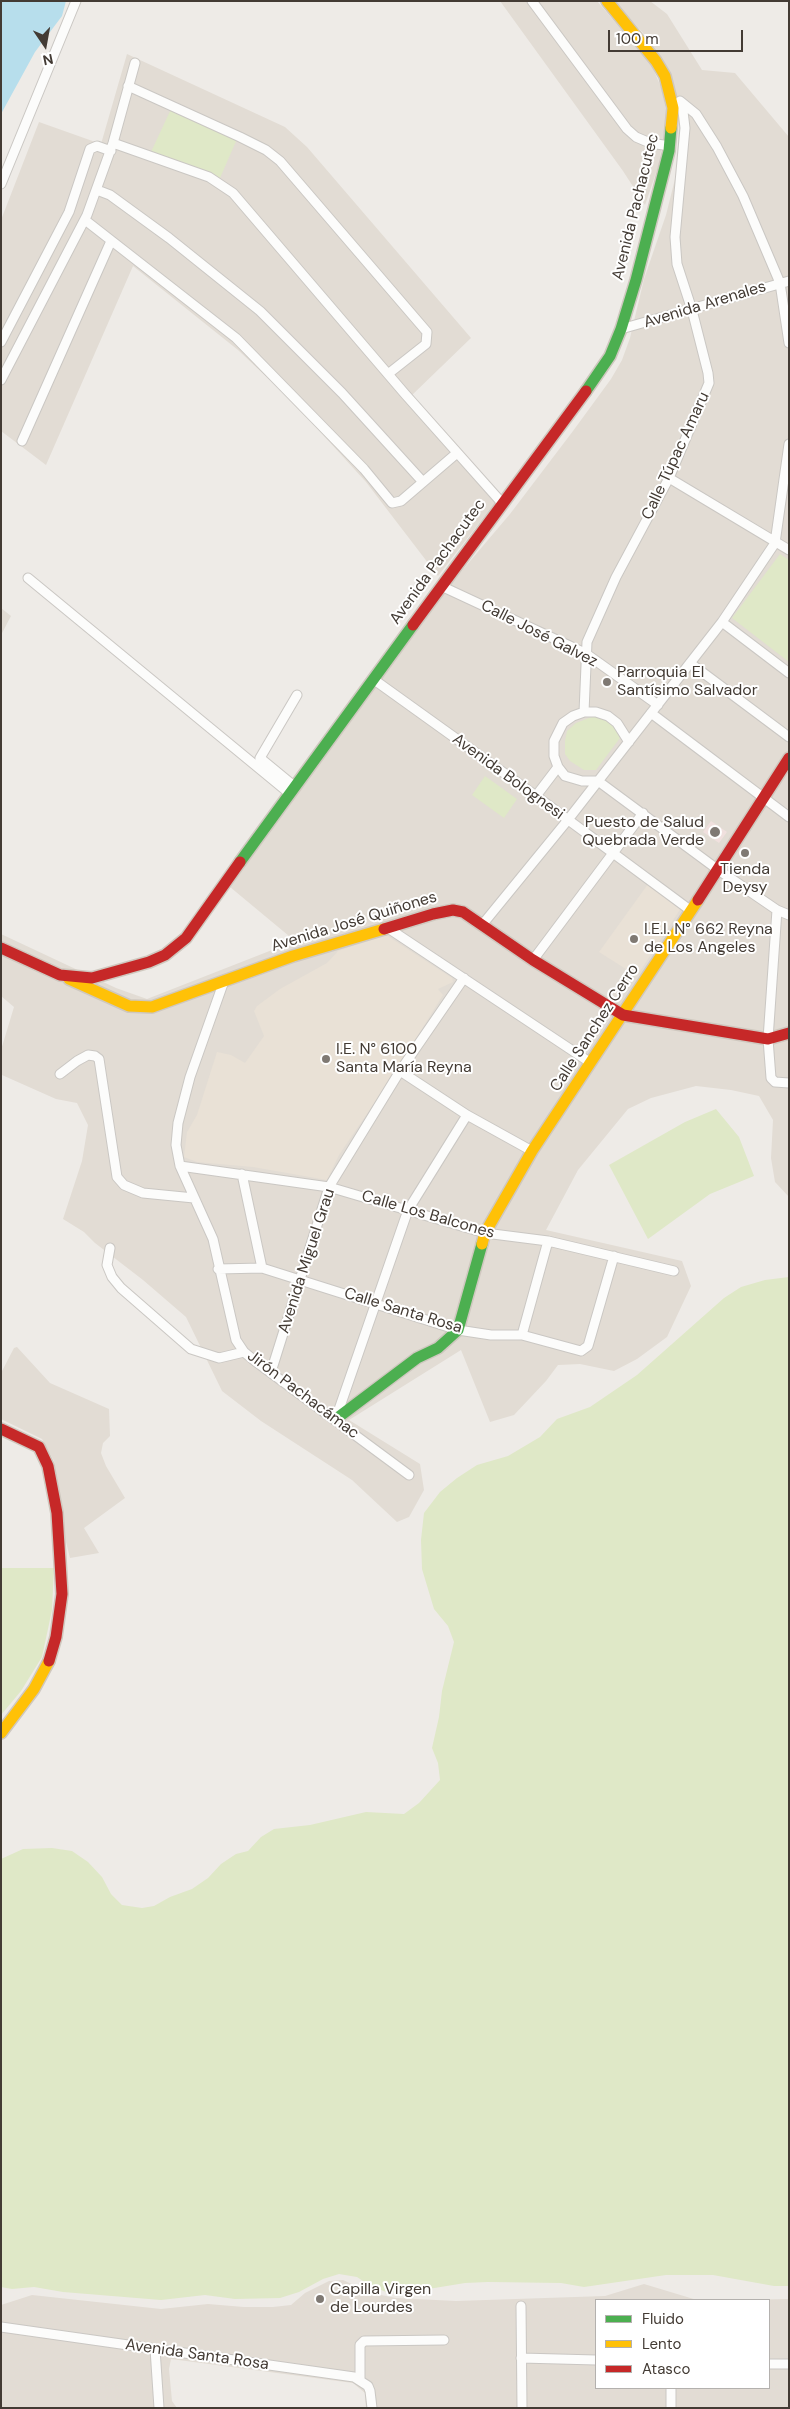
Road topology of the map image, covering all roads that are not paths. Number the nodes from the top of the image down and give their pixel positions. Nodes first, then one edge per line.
1 (76, 1) edge
2 (532, 1) edge
3 (608, 1) edge
4 (135, 63) dead end
5 (128, 86) junction
6 (670, 93) junction
7 (682, 102) junction
8 (670, 146) junction
9 (112, 147) junction
10 (1, 184) edge
11 (96, 190) junction
12 (85, 220) junction
13 (112, 241) junction
14 (784, 282) edge
15 (692, 310) junction
16 (621, 330) junction
17 (1, 342) edge
18 (789, 344) edge
19 (388, 374) junction
20 (1, 380) edge
21 (22, 441) dead end
22 (789, 444) edge
23 (457, 453) junction
24 (669, 478) junction
25 (424, 482) junction
26 (502, 504) junction
27 (775, 543) junction
28 (789, 550) edge
29 (28, 578) dead end
30 (441, 586) junction
31 (722, 622) junction
32 (585, 653) junction
33 (690, 663) junction
34 (789, 673) edge
35 (373, 679) junction
36 (297, 695) dead end
37 (658, 705) junction
38 (584, 712) junction
39 (651, 713) junction
40 (789, 737) edge
41 (629, 742) junction
42 (789, 758) edge
43 (558, 766) junction
44 (598, 781) junction
45 (291, 789) junction
46 (536, 796) junction
47 (764, 798) junction
48 (643, 813) junction
49 (789, 816) edge
50 (567, 821) junction
51 (614, 854) junction
52 (717, 869) junction
53 (690, 910) junction
54 (777, 910) junction
55 (789, 915) edge
56 (482, 925) junction
57 (388, 928) junction
58 (1, 948) edge
59 (533, 960) junction
60 (60, 975) junction
61 (464, 978) junction
62 (224, 981) junction
63 (623, 1015) junction
64 (789, 1033) edge
65 (768, 1039) junction
66 (591, 1063) junction
67 (400, 1071) junction
68 (60, 1074) dead end
69 (789, 1083) edge
70 (467, 1114) junction
71 (532, 1151) junction
72 (180, 1166) junction
73 (242, 1174) junction
74 (329, 1187) junction
75 (194, 1198) junction
76 (408, 1210) junction
77 (485, 1233) junction
78 (548, 1241) junction
79 (110, 1248) dead end
80 (614, 1256) junction
81 (262, 1268) junction
82 (218, 1269) junction
83 (674, 1270) dead end
84 (300, 1280) junction
85 (376, 1303) junction
86 (458, 1330) junction
87 (522, 1335) junction
88 (244, 1352) junction
89 (271, 1372) junction
90 (336, 1419) junction
91 (1, 1429) edge
92 (409, 1475) dead end
93 (1, 1733) edge
94 (521, 2306) dead end
95 (1, 2327) edge
96 (444, 2340) dead end
97 (155, 2349) junction
98 (521, 2358) junction
99 (595, 2360) edge
100 (770, 2364) edge
101 (789, 2364) edge
102 (360, 2380) junction
103 (671, 2389) edge
104 (159, 2408) edge
105 (372, 2408) edge
106 (522, 2408) edge
107 (671, 2408) edge

1 - 10 street
2 - 8 street
3 - 6 main road, Avenida Pachacutec
4 - 5 street
5 - 9 street
5 - 19 street
6 - 7 street
6 - 8 main road, Avenida Pachacutec
7 - 14 street
7 - 15 street, Calle Túpac Amaru
8 - 16 main road, Avenida Pachacutec
9 - 11 street
9 - 17 street
9 - 19 street
11 - 12 street
11 - 25 street
12 - 13 street
12 - 20 street
13 - 21 street
13 - 25 street
14 - 15 street, Avenida Arenales
14 - 18 street
15 - 16 street, Avenida Arenales
15 - 24 street, Calle Túpac Amaru
16 - 26 main road, Avenida Pachacutec
19 - 23 street
22 - 27 street
23 - 25 street
23 - 26 street
24 - 27 street
24 - 32 street, Calle Túpac Amaru
26 - 30 main road, Avenida Pachacutec
27 - 28 street
27 - 31 street
29 - 45 street
30 - 32 street, Calle José Galvez
30 - 35 main road, Avenida Pachacutec
31 - 33 street
31 - 34 street
32 - 37 street, Calle José Galvez
32 - 38 street, Calle Túpac Amaru
33 - 37 street
33 - 40 street
35 - 45 main road, Avenida Pachacutec
35 - 46 street, Avenida Bolognesi
36 - 45 street
37 - 39 street
38 - 41 street
38 - 43 street
39 - 41 street
39 - 47 street
41 - 44 street
42 - 47 main road, Calle Sanchez Cerro
43 - 44 street
43 - 46 street
44 - 48 street
44 - 50 street
45 - 60 main road, Avenida Pachacutec
46 - 50 street, Avenida Bolognesi
47 - 49 street
47 - 52 main road, Calle Sanchez Cerro
48 - 51 street
48 - 52 street
50 - 51 street, Avenida Bolognesi
50 - 56 street
51 - 53 street, Avenida Bolognesi
51 - 59 street
52 - 53 main road, Calle Sanchez Cerro
52 - 54 street
53 - 63 main road, Calle Sanchez Cerro
54 - 55 street
54 - 65 street
56 - 57 main road, Avenida José Quiñones
56 - 59 main road, Avenida José Quiñones
57 - 61 street
57 - 62 main road, Avenida José Quiñones
58 - 60 main road, Avenida Pachacutec
59 - 63 main road, Avenida José Quiñones
60 - 62 main road, Avenida José Quiñones
61 - 66 street
61 - 67 street, Avenida Miguel Grau
62 - 72 street, Jirón Pachacámac
63 - 65 main road, Avenida José Quiñones
63 - 66 main road, Calle Sanchez Cerro
64 - 65 main road, Avenida José Quiñones
65 - 69 street
66 - 71 main road, Calle Sanchez Cerro
67 - 70 street
67 - 74 street, Avenida Miguel Grau
68 - 75 street
70 - 71 street
70 - 76 street
71 - 77 main road, Calle Sanchez Cerro
72 - 73 street, Calle Los Balcones
72 - 75 street, Jirón Pachacámac
73 - 74 street, Calle Los Balcones
73 - 81 street
74 - 76 street, Calle Los Balcones
74 - 84 street, Avenida Miguel Grau
75 - 82 street, Jirón Pachacámac
76 - 77 street, Calle Los Balcones
76 - 85 street
77 - 78 street, Calle Los Balcones
77 - 86 main road, Calle Sanchez Cerro
78 - 80 street, Calle Los Balcones
78 - 87 street
79 - 88 street
80 - 83 street, Calle Los Balcones
80 - 87 street, Calle Santa Rosa
81 - 82 street, Calle Santa Rosa
81 - 84 street, Calle Santa Rosa
82 - 88 street, Jirón Pachacámac
84 - 85 street, Calle Santa Rosa
84 - 89 street, Avenida Miguel Grau
85 - 86 street, Calle Santa Rosa
85 - 90 street
86 - 87 street, Calle Santa Rosa
86 - 90 main road
88 - 89 street, Jirón Pachacámac
89 - 90 street, Jirón Pachacámac
90 - 92 street, Jirón Pachacámac
91 - 93 main road
94 - 98 street
95 - 97 street, Avenida Santa Rosa
96 - 102 street
97 - 102 street, Avenida Santa Rosa
97 - 104 street
98 - 99 street
98 - 106 street
100 - 101 street
102 - 105 street
103 - 107 street

